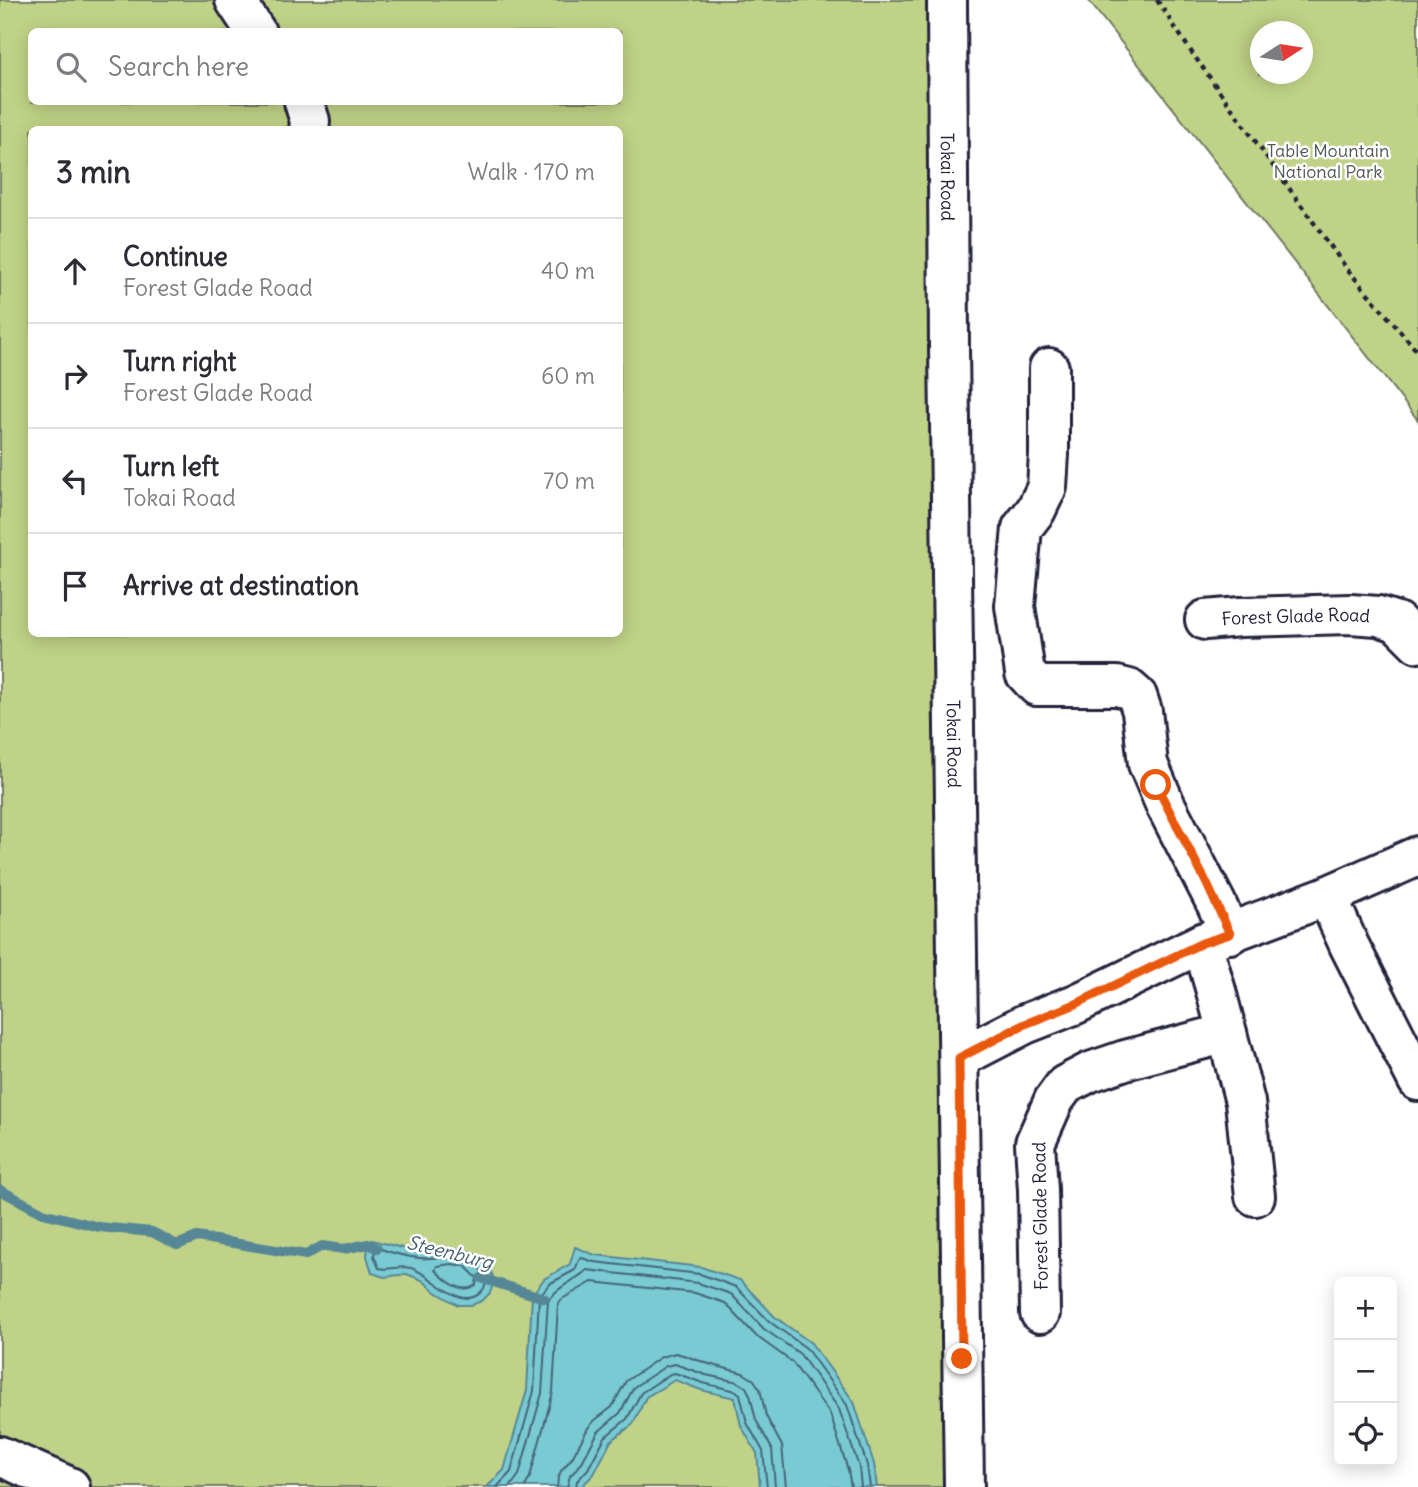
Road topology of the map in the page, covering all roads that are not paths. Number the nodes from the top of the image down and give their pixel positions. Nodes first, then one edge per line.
1 (234, 0) edge
2 (947, 0) edge
3 (253, 28) edge
4 (305, 105) edge
5 (309, 126) edge
6 (1049, 368) dead end
7 (1205, 620) dead end
8 (1418, 643) edge
9 (1418, 856) edge
10 (1327, 896) junction
11 (1216, 939) junction
12 (1227, 1033) junction
13 (959, 1058) junction
14 (1418, 1081) edge
15 (1255, 1196) dead end
16 (1040, 1314) dead end
17 (0, 1456) edge
18 (71, 1487) edge
19 (964, 1487) edge

1 - 3 street
2 - 13 street, Tokai Road
4 - 5 street
6 - 11 street
7 - 8 street, Forest Glade Road
9 - 10 street
10 - 11 street
10 - 14 street
11 - 12 street
11 - 13 street
12 - 15 street
12 - 16 street, Forest Glade Road
13 - 19 street, Tokai Road
17 - 18 street

